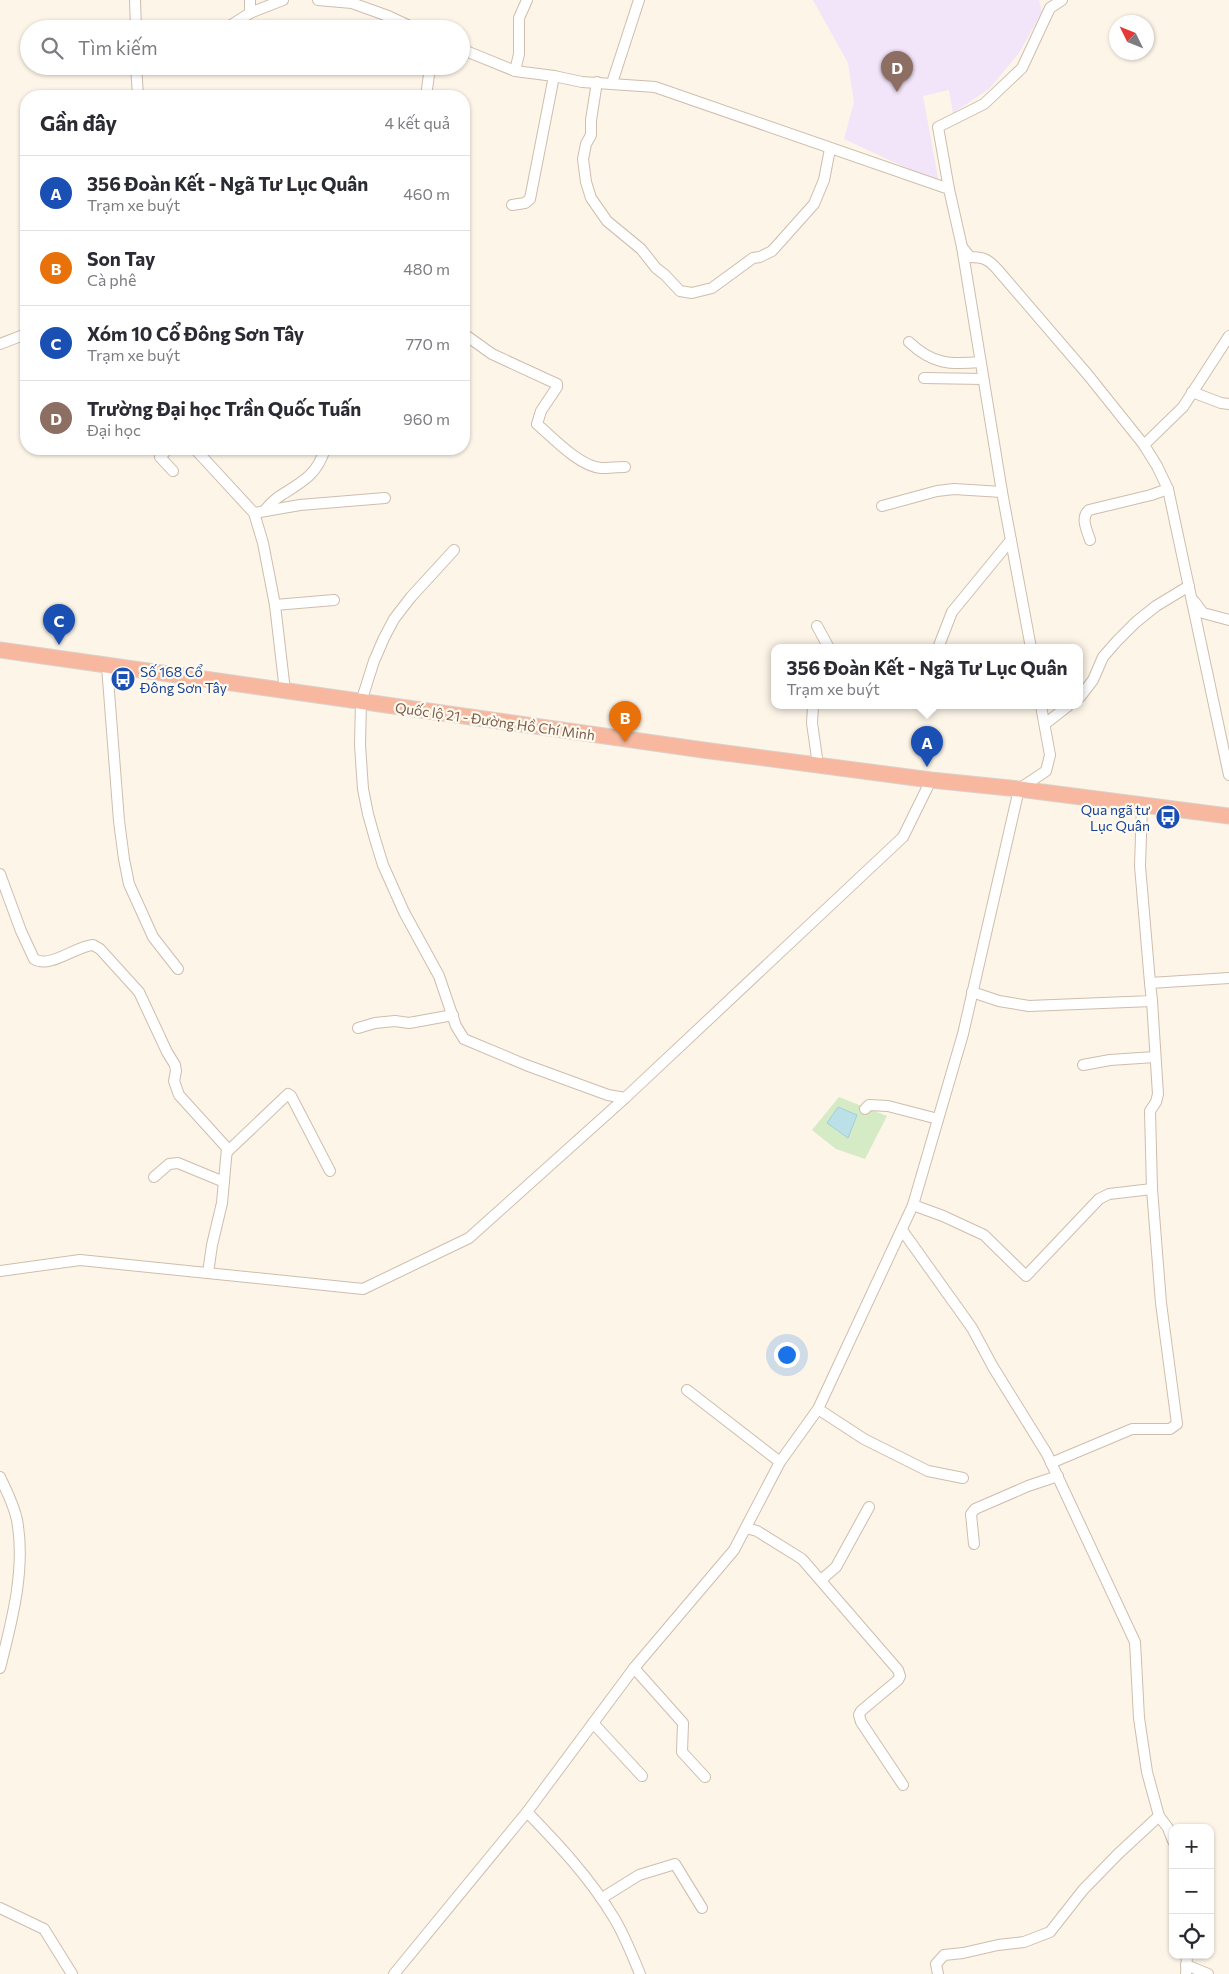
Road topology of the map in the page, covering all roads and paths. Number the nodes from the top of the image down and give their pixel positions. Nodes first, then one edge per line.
1 (135, 0) edge
2 (250, 0) edge
3 (284, 0) edge
4 (318, 0) edge
5 (527, 0) edge
6 (639, 0) edge
7 (1062, 0) edge
8 (353, 1) edge
9 (250, 13) junction
10 (136, 20) edge
11 (239, 20) edge
12 (397, 20) edge
13 (470, 53) edge
14 (515, 71) junction
15 (137, 75) edge
16 (428, 75) edge
17 (554, 76) junction
18 (597, 82) junction
19 (612, 83) junction
20 (138, 90) edge
21 (427, 90) edge
22 (830, 149) junction
23 (949, 190) junction
24 (512, 204) dead end
25 (962, 247) junction
26 (20, 336) edge
27 (1229, 336) edge
28 (470, 338) edge
29 (909, 342) dead end
30 (0, 344) edge
31 (980, 362) junction
32 (924, 378) dead end
33 (983, 379) junction
34 (1192, 392) junction
35 (1229, 404) edge
36 (1144, 445) junction
37 (158, 455) edge
38 (201, 455) edge
39 (323, 455) edge
40 (625, 466) dead end
41 (173, 471) dead end
42 (1168, 488) junction
43 (1002, 492) junction
44 (385, 498) dead end
45 (882, 506) dead end
46 (259, 512) junction
47 (1010, 540) junction
48 (1090, 540) dead end
49 (454, 550) dead end
50 (1189, 586) junction
51 (1192, 598) junction
52 (334, 600) dead end
53 (275, 604) junction
54 (1229, 620) edge
55 (817, 626) dead end
56 (827, 644) edge
57 (940, 644) edge
58 (1030, 644) edge
59 (0, 650) edge
60 (107, 666) junction
61 (285, 691) junction
62 (1083, 693) edge
63 (361, 702) junction
64 (813, 709) edge
65 (1042, 709) edge
66 (1064, 709) edge
67 (1045, 724) junction
68 (818, 765) junction
69 (1229, 775) edge
70 (931, 780) junction
71 (1019, 788) junction
72 (1142, 806) junction
73 (1229, 816) edge
74 (0, 874) edge
75 (178, 969) dead end
76 (1229, 978) edge
77 (1150, 983) junction
78 (972, 992) junction
79 (1152, 1002) junction
80 (453, 1016) junction
81 (358, 1028) dead end
82 (1155, 1057) junction
83 (1083, 1065) dead end
84 (625, 1098) junction
85 (865, 1109) dead end
86 (938, 1119) junction
87 (228, 1152) junction
88 (330, 1171) dead end
89 (154, 1177) dead end
90 (224, 1182) junction
91 (1152, 1190) junction
92 (913, 1205) junction
93 (902, 1230) junction
94 (0, 1271) edge
95 (208, 1273) junction
96 (687, 1390) dead end
97 (818, 1409) junction
98 (780, 1462) junction
99 (1051, 1463) junction
100 (0, 1476) edge
101 (1058, 1476) junction
102 (963, 1478) dead end
103 (869, 1507) dead end
104 (746, 1528) junction
105 (974, 1544) dead end
106 (821, 1580) junction
107 (0, 1668) edge
108 (634, 1668) junction
109 (593, 1724) junction
110 (642, 1776) dead end
111 (705, 1777) dead end
112 (903, 1785) dead end
113 (527, 1812) junction
114 (1159, 1816) junction
115 (1169, 1831) edge
116 (602, 1898) junction
117 (0, 1908) edge
118 (702, 1908) dead end
119 (1186, 1965) edge
120 (72, 1974) edge
121 (394, 1974) edge
122 (640, 1974) edge
123 (938, 1974) edge
124 (1208, 1974) edge

1 - 10 street
2 - 9 street
3 - 9 street
4 - 8 street
5 - 14 street
6 - 19 street
7 - 23 street
8 - 12 street
9 - 11 street
13 - 14 street
14 - 17 street
15 - 20 street
16 - 21 street
17 - 18 street
17 - 24 street
18 - 19 street
18 - 22 street
19 - 22 street
22 - 23 street
23 - 25 street
25 - 31 street
25 - 36 street
26 - 30 street
27 - 34 street
28 - 40 street
29 - 31 street
31 - 33 street
32 - 33 street
33 - 43 street
34 - 35 street
34 - 36 street
36 - 42 street
37 - 41 street
38 - 46 street
39 - 46 street
42 - 48 street
42 - 50 street
43 - 45 street
43 - 47 street
44 - 46 street
46 - 53 street
47 - 57 street
47 - 58 street
49 - 63 street
50 - 51 street
50 - 62 street
51 - 54 street
51 - 69 street
52 - 53 street
53 - 61 street
55 - 56 street
59 - 60 highway, Quốc lộ 21 - Đường Hồ Chí Minh
60 - 61 highway, Quốc lộ 21 - Đường Hồ Chí Minh
60 - 75 street
61 - 63 highway, Quốc lộ 21 - Đường Hồ Chí Minh
63 - 68 highway, Quốc lộ 21 - Đường Hồ Chí Minh
63 - 80 street
64 - 68 street
65 - 67 street
66 - 67 street
67 - 71 street
68 - 70 highway, Quốc lộ 21 - Đường Hồ Chí Minh
70 - 71 highway, Quốc lộ 21 - Đường Hồ Chí Minh
70 - 84 street
71 - 72 highway, Quốc lộ 21 - Đường Hồ Chí Minh
71 - 78 street
72 - 73 highway, Quốc lộ 21 - Đường Hồ Chí Minh
72 - 77 street
74 - 87 street
76 - 77 street
77 - 79 street
78 - 79 street
78 - 86 street
79 - 82 street
80 - 81 street
80 - 84 street
82 - 83 street
82 - 91 street
84 - 95 street
85 - 86 street
86 - 92 street
87 - 88 street
87 - 90 street
89 - 90 street
90 - 95 street
91 - 92 street
91 - 99 street
92 - 93 street
93 - 97 street
93 - 99 street
94 - 95 street
96 - 98 street
97 - 98 street
97 - 102 street
98 - 104 street
99 - 101 street
100 - 107 street
101 - 105 street
101 - 114 street
103 - 106 street
104 - 106 street
104 - 108 street
106 - 112 street
108 - 109 street
108 - 111 street
109 - 110 street
109 - 113 street
113 - 116 street
113 - 121 street
114 - 115 street
114 - 123 street
116 - 118 street
116 - 122 street
117 - 120 street
119 - 124 street

